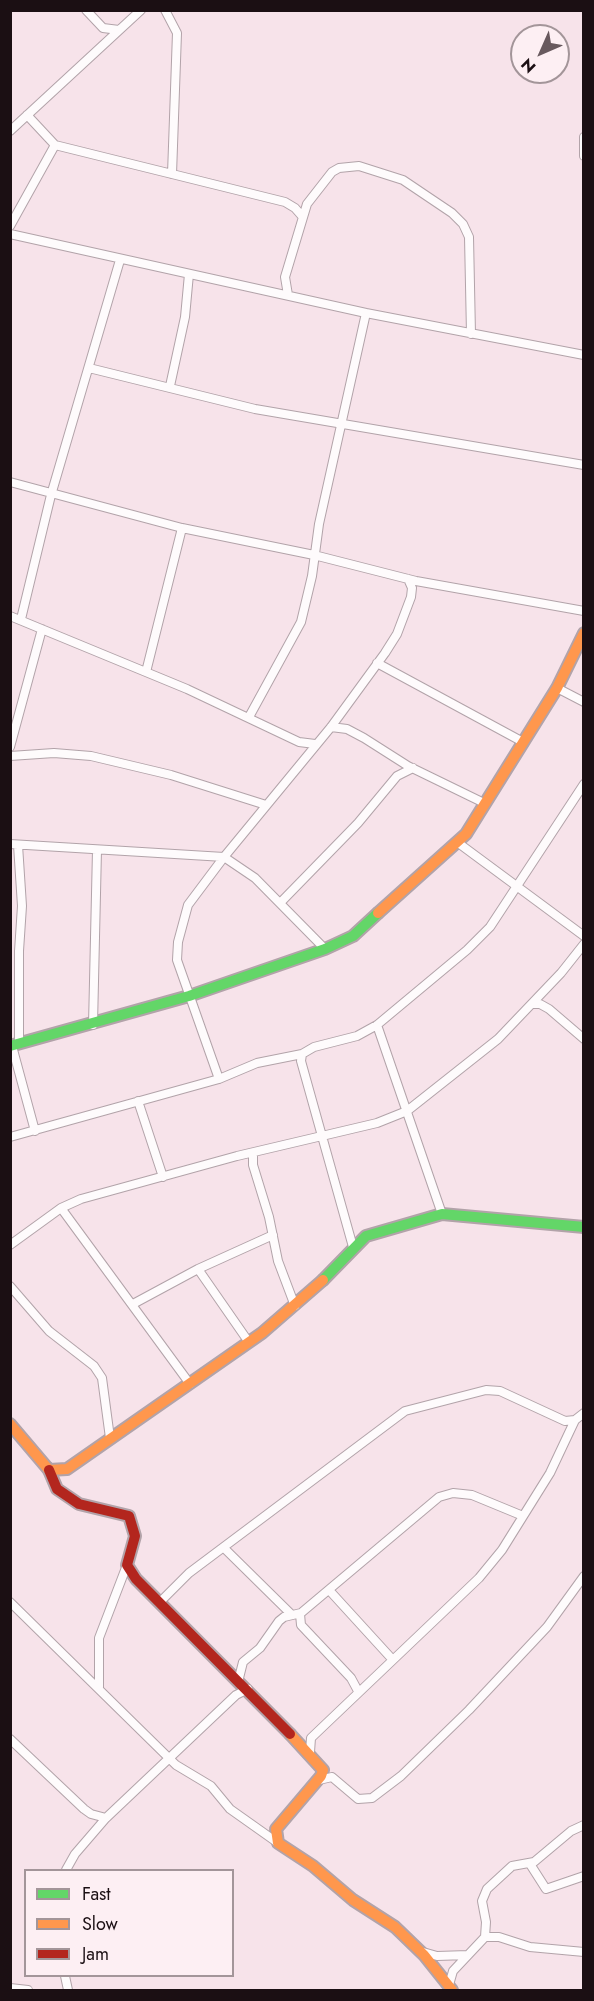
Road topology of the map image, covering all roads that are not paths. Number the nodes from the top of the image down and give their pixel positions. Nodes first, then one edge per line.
1 (86, 10) edge
2 (141, 10) edge
3 (164, 11) edge
4 (98, 24) junction
5 (119, 30) junction
6 (100, 47) junction
7 (27, 115) junction
8 (10, 130) edge
9 (584, 137) edge
10 (55, 145) junction
11 (584, 156) edge
12 (172, 174) junction
13 (302, 216) junction
14 (10, 226) edge
15 (10, 234) edge
16 (120, 260) junction
17 (189, 274) junction
18 (288, 295) junction
19 (366, 313) junction
20 (471, 334) junction
21 (584, 355) edge
22 (89, 368) junction
23 (170, 386) junction
24 (340, 425) junction
25 (584, 465) edge
26 (10, 482) edge
27 (51, 495) junction
28 (182, 528) junction
29 (314, 555) junction
30 (408, 579) junction
31 (584, 611) edge
32 (10, 616) edge
33 (21, 619) junction
34 (42, 629) junction
35 (584, 633) edge
36 (377, 663) junction
37 (146, 672) junction
38 (557, 688) junction
39 (584, 702) edge
40 (249, 717) junction
41 (331, 727) junction
42 (523, 742) junction
43 (315, 744) junction
44 (10, 747) edge
45 (10, 756) edge
46 (413, 768) junction
47 (584, 784) edge
48 (484, 803) junction
49 (266, 805) junction
50 (457, 842) junction
51 (14, 844) edge
52 (97, 850) junction
53 (224, 856) junction
54 (516, 887) junction
55 (281, 902) junction
56 (584, 936) edge
57 (584, 944) edge
58 (325, 949) junction
59 (189, 996) junction
60 (532, 1004) junction
61 (93, 1025) junction
62 (377, 1025) junction
63 (584, 1039) edge
64 (14, 1045) edge
65 (302, 1054) junction
66 (219, 1078) junction
67 (138, 1101) junction
68 (407, 1112) junction
69 (35, 1131) junction
70 (322, 1135) junction
71 (10, 1137) edge
72 (253, 1153) junction
73 (163, 1177) junction
74 (61, 1208) junction
75 (442, 1214) junction
76 (584, 1227) edge
77 (273, 1235) junction
78 (10, 1245) edge
79 (353, 1247) junction
80 (198, 1269) junction
81 (10, 1287) edge
82 (133, 1304) junction
83 (295, 1306) junction
84 (248, 1341) junction
85 (190, 1384) junction
86 (584, 1413) edge
87 (575, 1420) junction
88 (11, 1426) edge
89 (110, 1438) junction
90 (49, 1470) junction
91 (523, 1516) junction
92 (224, 1548) junction
93 (127, 1565) junction
94 (582, 1581) edge
95 (329, 1590) junction
96 (10, 1602) edge
97 (159, 1603) junction
98 (296, 1615) junction
99 (392, 1659) junction
100 (243, 1685) junction
101 (99, 1688) junction
102 (358, 1691) junction
103 (10, 1739) edge
104 (10, 1747) edge
105 (23, 1750) junction
106 (310, 1752) junction
107 (169, 1758) junction
108 (318, 1780) junction
109 (106, 1818) junction
110 (584, 1825) edge
111 (579, 1830) edge
112 (278, 1843) junction
113 (530, 1864) junction
114 (67, 1869) edge
115 (584, 1876) edge
116 (485, 1937) junction
117 (419, 1950) junction
118 (584, 1952) edge
119 (468, 1955) junction
120 (10, 1988) edge
121 (451, 1988) edge
122 (28, 1990) edge

1 - 4 street
2 - 5 street
3 - 12 street
4 - 5 street
4 - 6 street
5 - 6 street
6 - 7 street
7 - 8 street
7 - 10 street
9 - 11 street
10 - 12 street
10 - 14 street
12 - 13 street
13 - 18 street
13 - 20 street
15 - 16 street
16 - 17 street
16 - 22 street
17 - 18 street
17 - 23 street
18 - 19 street
19 - 20 street
19 - 24 street
20 - 21 street
22 - 23 street
22 - 27 street
23 - 24 street
24 - 25 street
24 - 29 street
26 - 27 street
27 - 28 street
27 - 33 street
28 - 29 street
28 - 37 street
29 - 30 street
29 - 40 street
30 - 31 street
30 - 36 street
32 - 33 street
33 - 34 street
34 - 37 street
34 - 44 street
35 - 38 street
36 - 41 street
36 - 42 street
37 - 40 street
38 - 39 street
38 - 42 street
40 - 43 street
41 - 43 street
41 - 46 street
42 - 48 street
43 - 49 street
45 - 49 street
46 - 48 street
46 - 55 street
47 - 54 street
48 - 50 street
49 - 53 street
50 - 54 street
50 - 58 street
51 - 52 street
51 - 64 street
52 - 53 street
52 - 61 street
53 - 55 street
53 - 59 street
54 - 56 street
54 - 62 street
55 - 58 street
57 - 60 street
58 - 59 street
59 - 61 street
59 - 66 street
60 - 63 street
60 - 68 street
61 - 64 street
62 - 65 street
62 - 68 street
64 - 69 street
65 - 66 street
65 - 70 street
66 - 67 street
67 - 69 street
67 - 73 street
68 - 70 street
68 - 75 street
69 - 71 street
70 - 72 street
70 - 79 street
72 - 73 street
72 - 77 street
73 - 74 street
74 - 78 street
74 - 82 street
75 - 76 street
75 - 79 street
77 - 80 street
77 - 83 street
79 - 83 street
80 - 82 street
80 - 84 street
81 - 89 street
82 - 85 street
83 - 84 street
84 - 85 street
85 - 89 street
86 - 87 street
87 - 91 street
87 - 92 street
88 - 90 street
89 - 90 street
90 - 93 street
91 - 95 street
91 - 99 street
92 - 97 street
92 - 98 street
93 - 97 street
93 - 101 street
94 - 108 street
95 - 98 street
95 - 99 street
96 - 101 street
97 - 100 street
98 - 100 street
98 - 102 street
99 - 102 street
100 - 106 street
100 - 107 street
101 - 107 street
102 - 106 street
103 - 105 street
104 - 105 street
105 - 109 street
106 - 108 street
107 - 109 street
107 - 112 street
108 - 112 street
109 - 114 street
110 - 111 street
111 - 113 street
112 - 117 street
113 - 115 street
113 - 116 street
116 - 118 street
116 - 119 street
117 - 119 street
117 - 121 street
119 - 121 street
120 - 122 street

